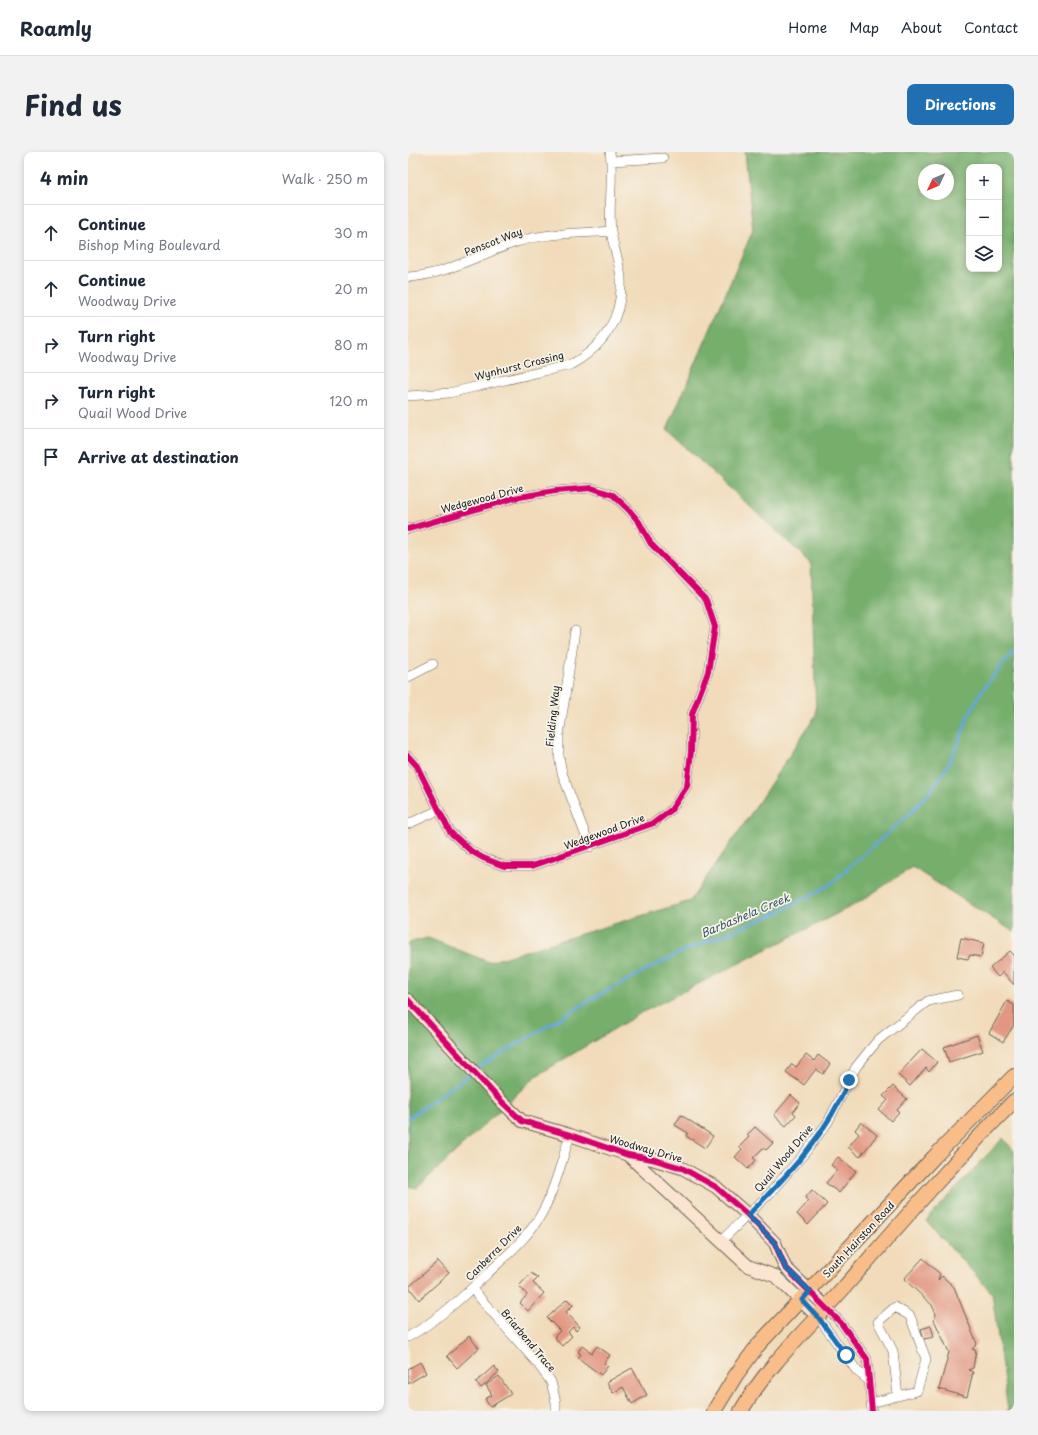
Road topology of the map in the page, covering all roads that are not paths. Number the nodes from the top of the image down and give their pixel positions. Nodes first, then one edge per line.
1 (611, 156) edge
2 (663, 158) dead end
3 (611, 231) junction
4 (408, 277) edge
5 (408, 396) edge
6 (408, 529) edge
7 (575, 631) dead end
8 (433, 664) dead end
9 (408, 677) edge
10 (408, 756) edge
11 (439, 810) junction
12 (408, 824) edge
13 (590, 847) junction
14 (958, 995) dead end
15 (408, 1000) edge
16 (1014, 1076) edge
17 (1014, 1101) edge
18 (570, 1134) junction
19 (628, 1155) junction
20 (748, 1215) junction
21 (721, 1241) junction
22 (472, 1289) junction
23 (806, 1296) junction
24 (822, 1312) junction
25 (850, 1336) junction
26 (408, 1337) edge
27 (839, 1345) junction
28 (868, 1380) junction
29 (898, 1396) junction
30 (872, 1407) edge
31 (556, 1411) edge
32 (714, 1411) edge
33 (741, 1411) edge

1 - 2 street
1 - 3 street, Wynhurst Crossing
3 - 4 street, Penscot Way
3 - 5 street, Wynhurst Crossing
6 - 13 street, Wedgewood Drive
7 - 13 street, Fielding Way
8 - 9 street
10 - 11 street, Wedgewood Drive
11 - 12 street
11 - 13 street, Wedgewood Drive
14 - 20 street, Quail Wood Drive
15 - 18 street, Woodway Drive
16 - 23 main road, South Hairston Road
17 - 24 main road, South Hairston Road
18 - 19 street, Woodway Drive
18 - 22 street, Canberra Drive
19 - 20 street, Woodway Drive
19 - 21 street, Woodway Drive
20 - 21 street, Quail Wood Drive
20 - 23 street, Woodway Drive
21 - 23 street, Woodway Drive
22 - 26 street, Canberra Drive
22 - 31 street, Briarbend Trace
23 - 24 street, Woodway Drive
23 - 32 main road, South Hairston Road
24 - 25 street
24 - 27 street
24 - 33 main road, South Hairston Road
25 - 27 street
25 - 28 street
27 - 28 street
28 - 30 street
29 - 29 street
29 - 30 street

